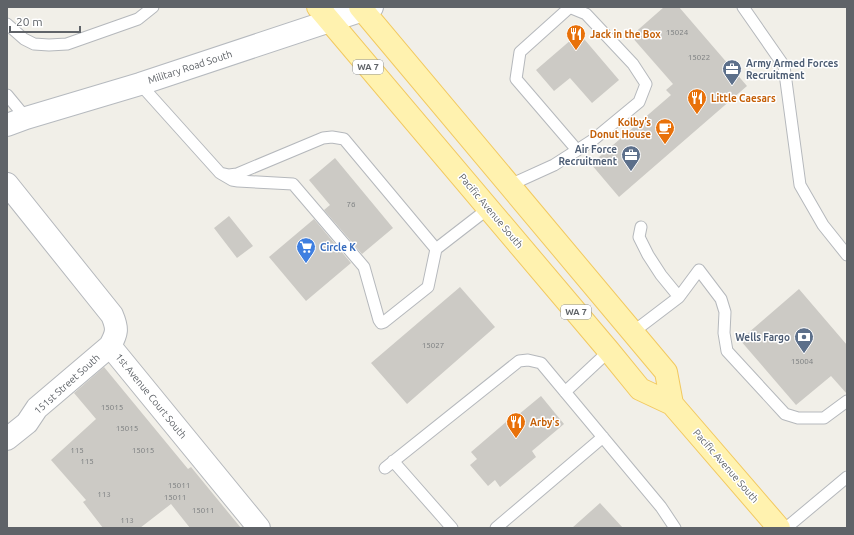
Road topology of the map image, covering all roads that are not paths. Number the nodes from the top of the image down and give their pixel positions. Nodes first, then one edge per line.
1 (153, 7) edge
2 (569, 7) edge
3 (743, 7) edge
4 (365, 8) edge
5 (324, 14) edge
6 (7, 24) edge
7 (140, 84) junction
8 (7, 95) edge
9 (16, 121) edge
10 (577, 150) junction
11 (220, 173) junction
12 (7, 184) edge
13 (510, 185) junction
14 (488, 208) junction
15 (641, 227) dead end
16 (436, 249) junction
17 (847, 255) edge
18 (679, 297) junction
19 (633, 332) junction
20 (110, 346) junction
21 (609, 351) junction
22 (565, 392) junction
23 (847, 401) edge
24 (672, 404) junction
25 (603, 437) junction
26 (7, 439) edge
27 (847, 477) edge
28 (259, 528) edge
29 (452, 528) edge
30 (496, 528) edge
31 (675, 528) edge
32 (779, 528) edge
33 (786, 528) edge

1 - 6 lane
2 - 10 lane
2 - 10 lane
3 - 17 lane
4 - 5 street, Military Road South
4 - 13 main road, WA 7
5 - 7 street, Military Road South
5 - 14 main road, Pacific Avenue South / WA 7
7 - 9 street, Military Road South
7 - 11 lane
8 - 9 lane
10 - 13 lane
11 - 16 lane
11 - 16 lane
12 - 20 street, 1st Avenue Court South
13 - 19 main road, WA 7
14 - 16 lane
14 - 21 main road, Pacific Avenue South / WA 7
15 - 18 lane
18 - 19 lane
18 - 23 lane
19 - 24 main road, WA 7
20 - 26 street, 151st Street South
20 - 28 street, 1st Avenue Court South
21 - 22 lane
21 - 24 main road, Pacific Avenue South / WA 7
22 - 25 lane
22 - 29 lane
24 - 32 main road, Pacific Avenue South / WA 7
25 - 30 lane
25 - 31 lane
27 - 33 lane

